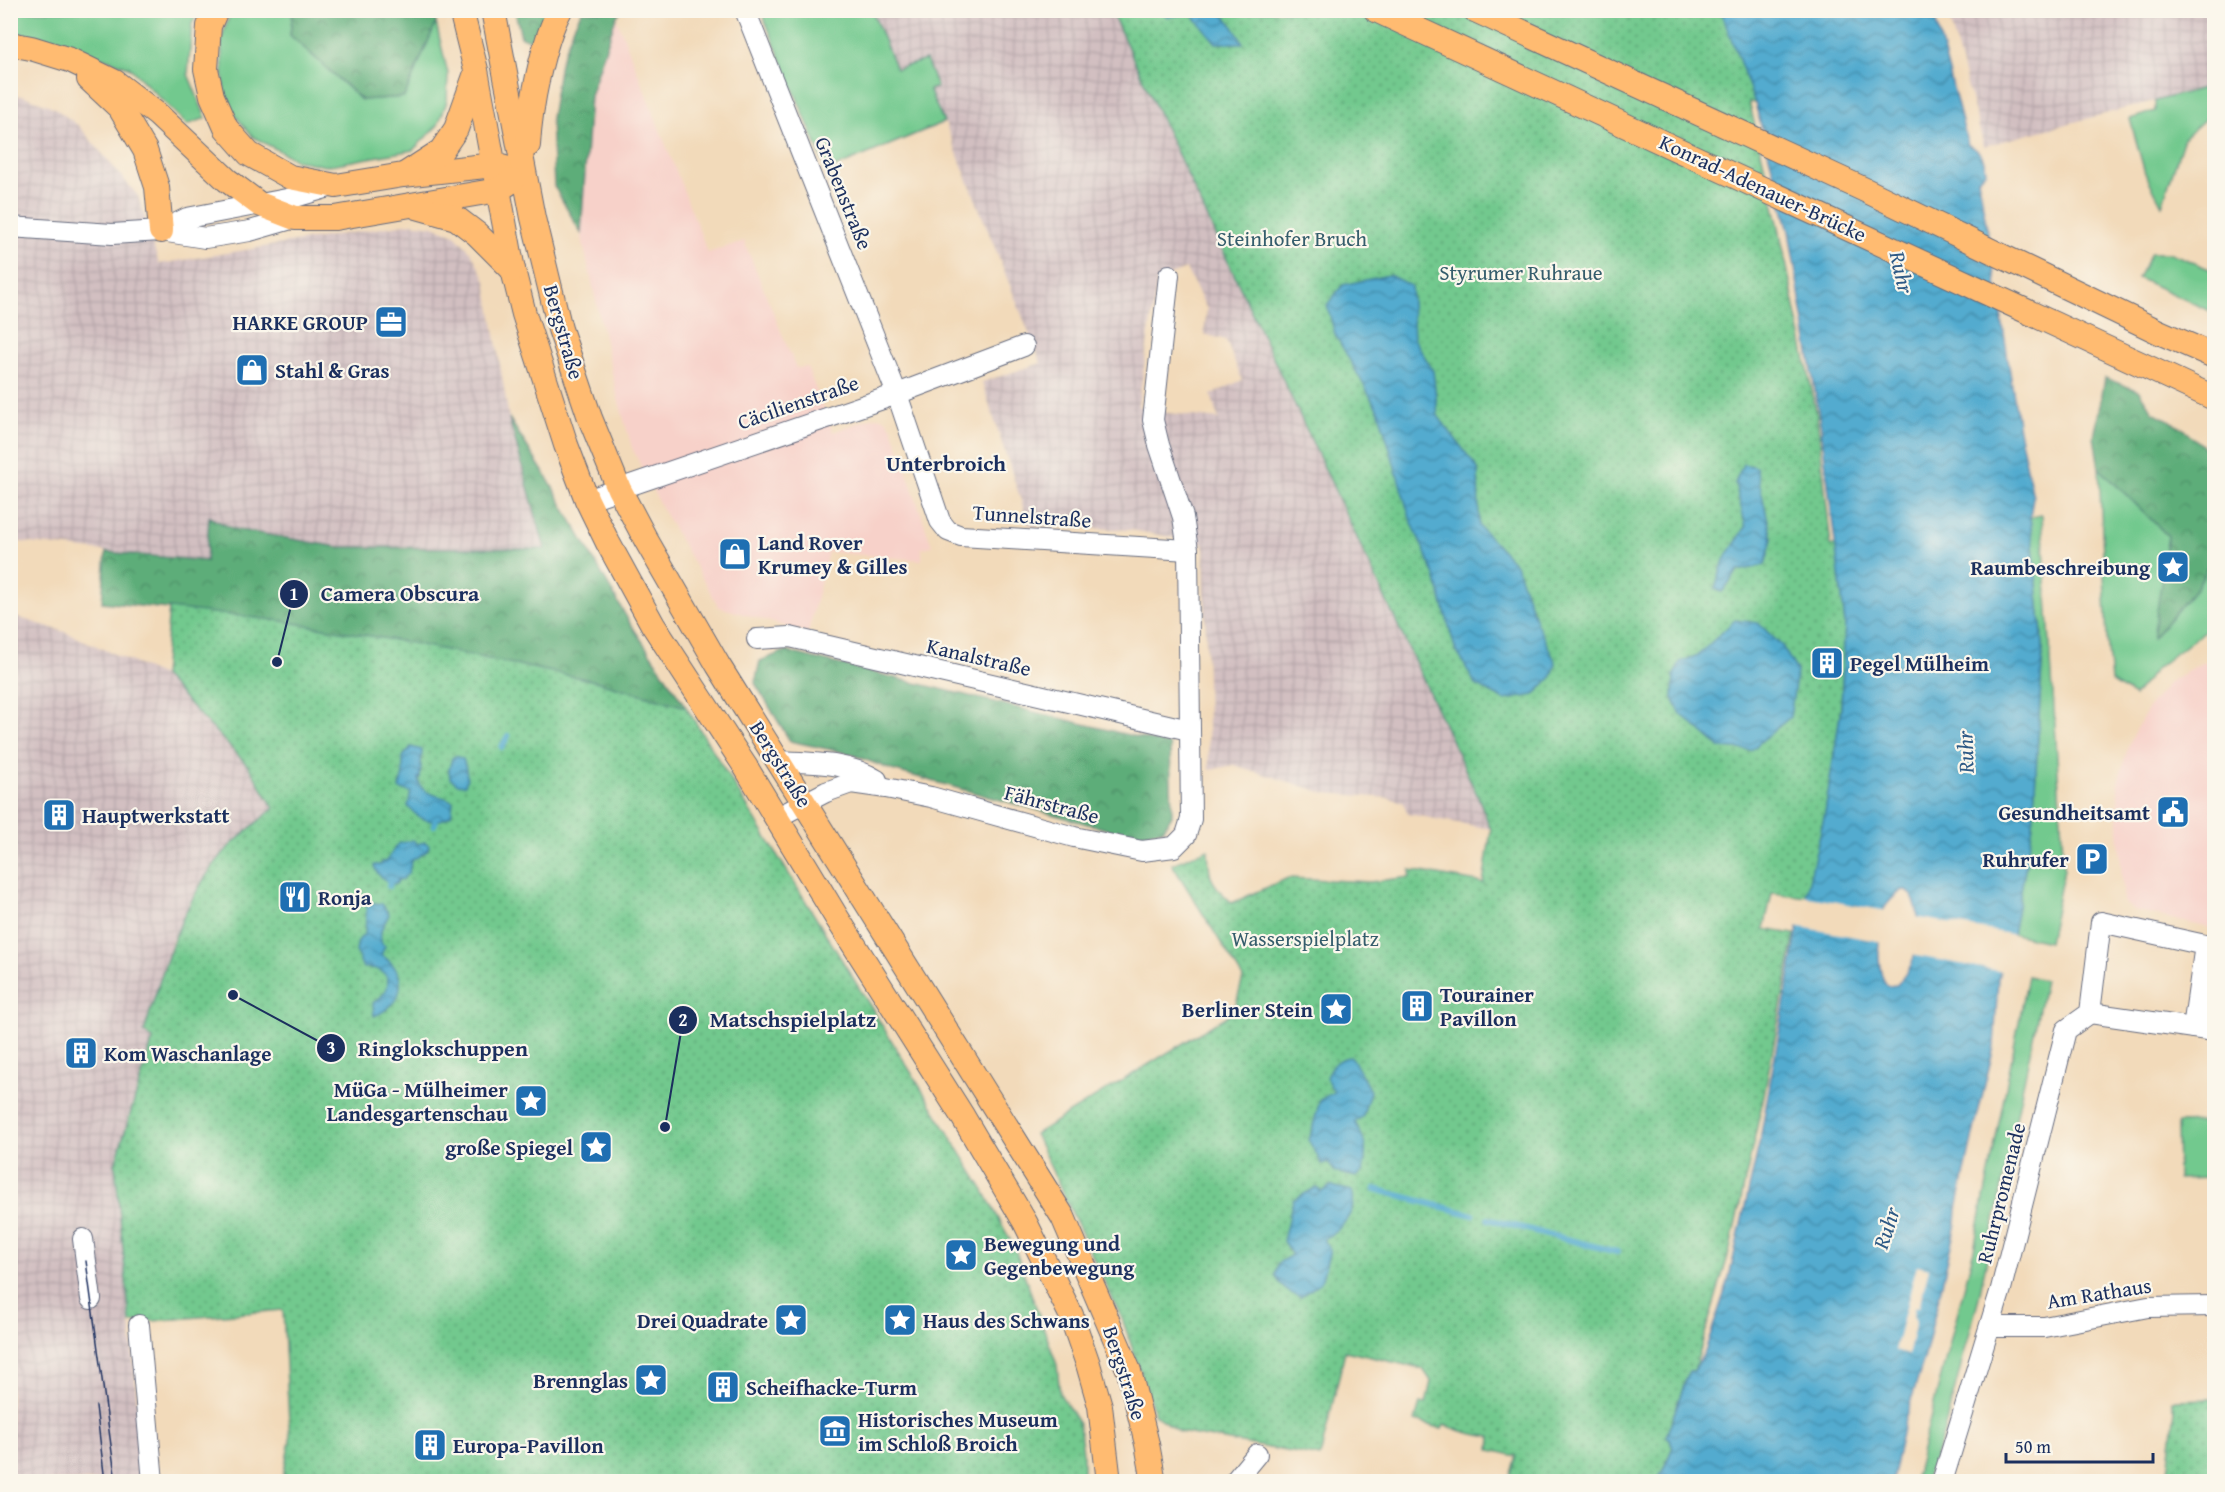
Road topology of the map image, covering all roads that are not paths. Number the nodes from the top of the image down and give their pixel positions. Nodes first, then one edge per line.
1 (216, 10) edge
2 (461, 10) edge
3 (493, 10) edge
4 (560, 10) edge
5 (745, 10) edge
6 (1376, 10) edge
7 (1475, 10) edge
8 (10, 44) edge
9 (70, 60) junction
10 (476, 70) junction
11 (494, 165) junction
12 (526, 173) junction
13 (404, 175) junction
14 (336, 186) junction
15 (498, 190) junction
16 (260, 204) junction
17 (409, 205) junction
18 (295, 218) junction
19 (10, 227) edge
20 (161, 231) junction
21 (513, 270) junction
22 (1169, 275) dead end
23 (1024, 346) dead end
24 (2214, 356) edge
25 (897, 394) junction
26 (2214, 398) edge
27 (619, 489) junction
28 (587, 500) junction
29 (1188, 550) junction
30 (757, 639) dead end
31 (1189, 730) junction
32 (779, 761) junction
33 (886, 788) junction
34 (804, 802) junction
35 (776, 818) junction
36 (2210, 946) edge
37 (2214, 1005) edge
38 (2090, 1013) junction
39 (2206, 1029) edge
40 (83, 1239) dead end
41 (91, 1299) dead end
42 (2214, 1306) edge
43 (139, 1325) dead end
44 (1991, 1327) junction
45 (1257, 1454) dead end
46 (153, 1482) edge
47 (1109, 1482) edge
48 (1154, 1482) edge
49 (1234, 1482) edge
50 (1942, 1482) edge

1 - 14 main road
2 - 10 main road, Bergstraße
3 - 12 main road, Bergstraße
4 - 12 main road
5 - 25 street, Grabenstraße
6 - 26 main road, Konrad-Adenauer-Brücke
7 - 24 main road, Konrad-Adenauer-Brücke
8 - 9 main road
9 - 16 main road
9 - 20 main road
10 - 11 main road, Bergstraße
10 - 13 main road
11 - 12 main road
11 - 13 main road
11 - 15 main road, Bergstraße
12 - 15 main road
12 - 27 main road, Bergstraße
13 - 14 main road
14 - 16 street
15 - 17 main road
15 - 21 main road, Bergstraße
16 - 18 main road
16 - 20 street
17 - 18 main road
17 - 21 main road
18 - 20 street
19 - 20 street
21 - 28 main road, Bergstraße
22 - 29 street
23 - 25 street, Cäcilienstraße
25 - 27 street, Cäcilienstraße
25 - 29 street, Tunnelstraße
27 - 28 street, Cäcilienstraße
27 - 32 main road, Bergstraße
28 - 35 main road, Bergstraße
29 - 31 street
30 - 31 street, Kanalstraße
31 - 33 street, Fährstraße
32 - 33 street, Fährstraße
32 - 34 main road, Bergstraße
33 - 34 street, Fährstraße
34 - 35 street, Fährstraße
34 - 48 main road, Bergstraße
35 - 47 main road, Bergstraße
36 - 38 street
36 - 39 street
37 - 39 street
38 - 39 street
38 - 44 street, Ruhrpromenade
40 - 41 street
42 - 44 street, Am Rathaus
43 - 46 street
44 - 50 street, Ruhrpromenade
45 - 49 street

